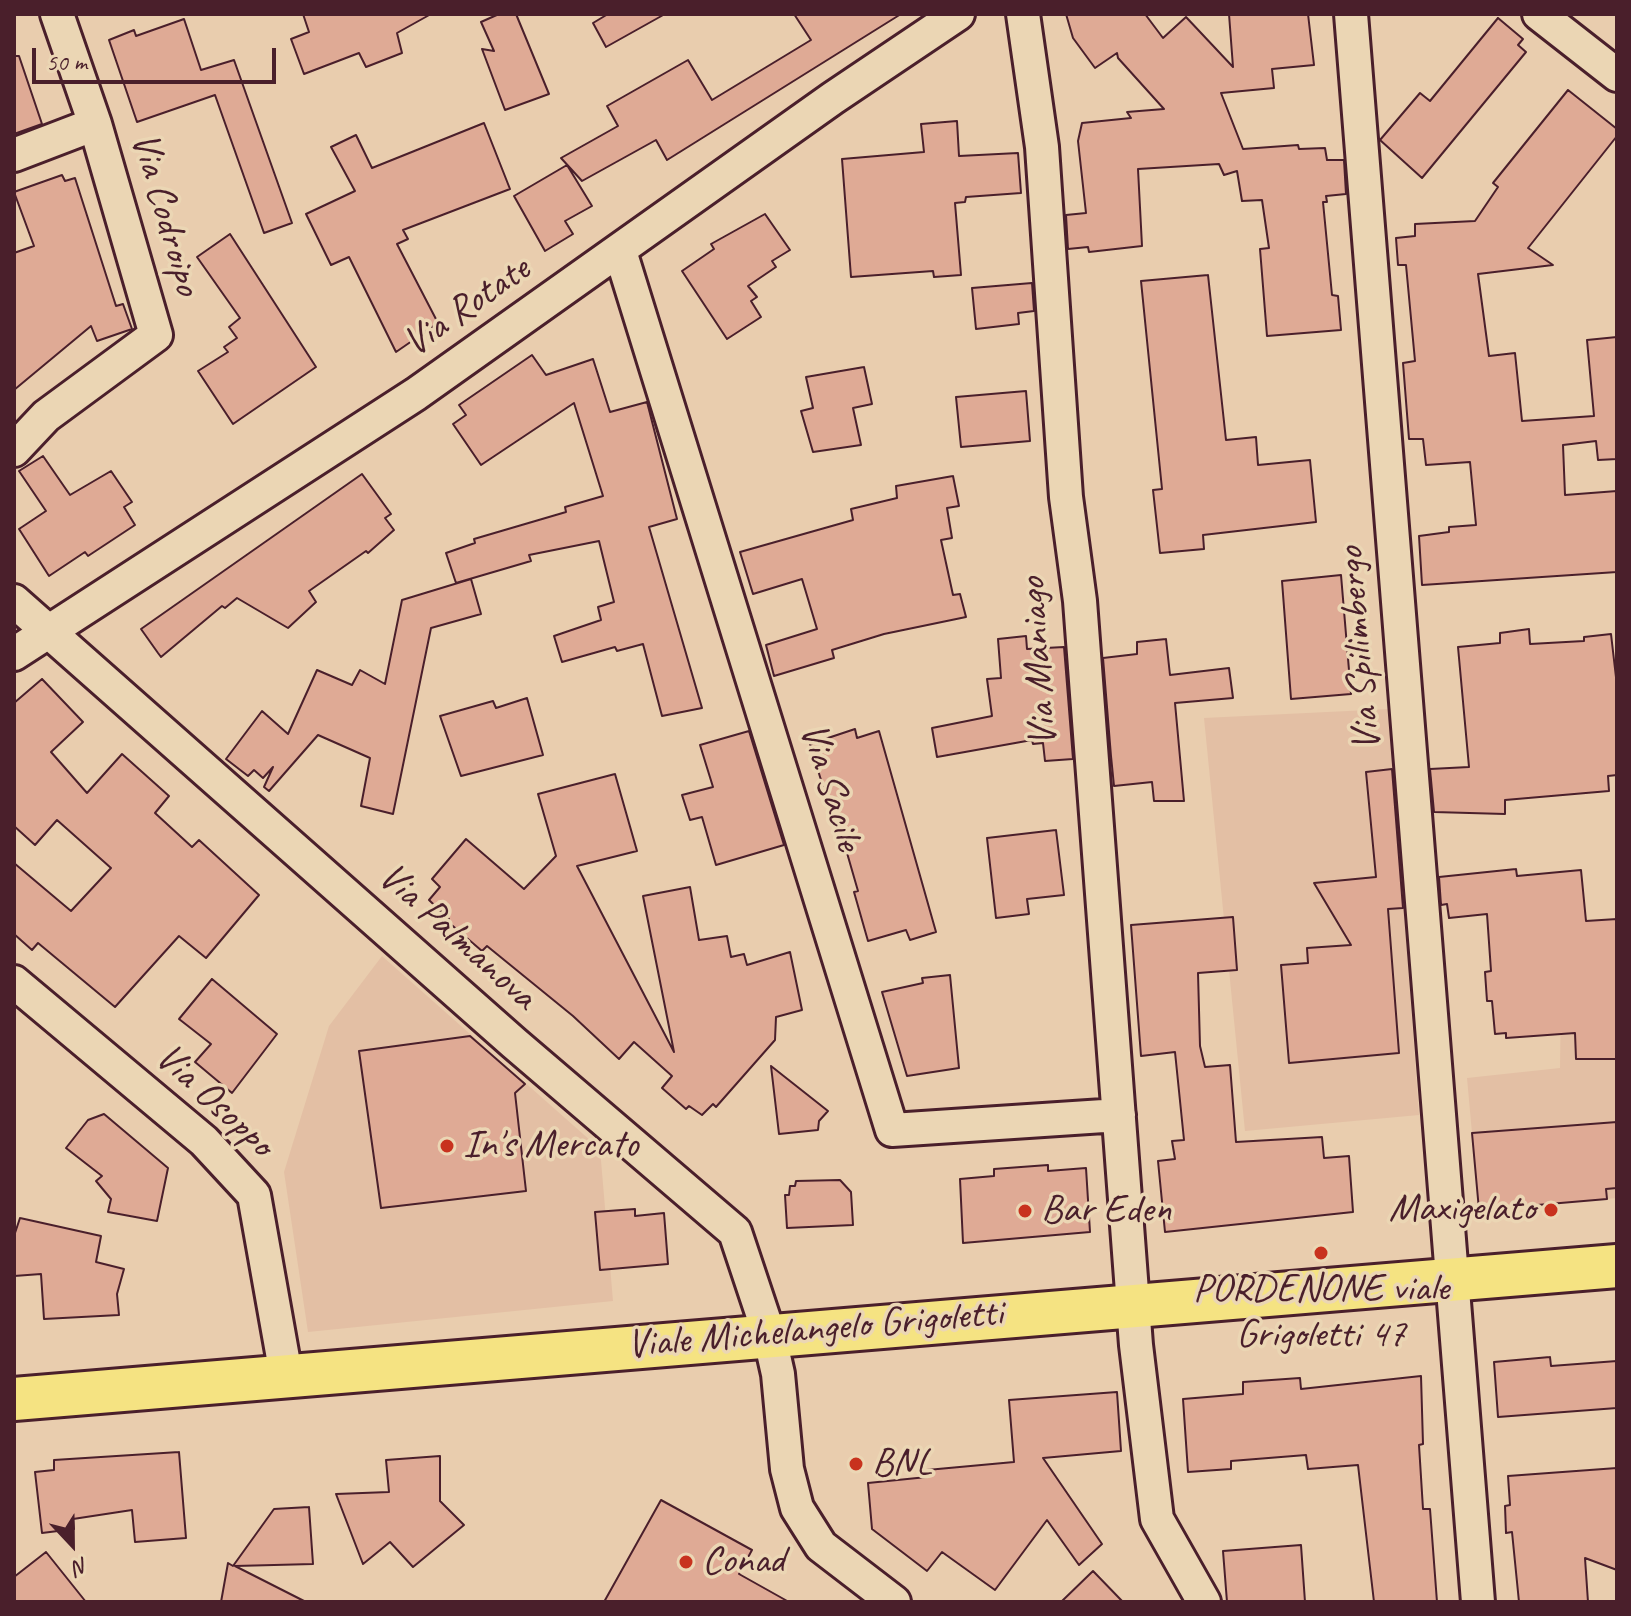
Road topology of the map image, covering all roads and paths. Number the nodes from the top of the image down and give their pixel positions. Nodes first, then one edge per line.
1 (57, 14) edge
2 (958, 14) edge
3 (1023, 14) edge
4 (1351, 14) edge
5 (1539, 14) edge
6 (1617, 75) edge
7 (95, 124) junction
8 (14, 155) edge
9 (620, 251) junction
10 (14, 450) edge
11 (14, 601) edge
12 (48, 629) junction
13 (14, 654) edge
14 (14, 982) edge
15 (1119, 1115) junction
16 (1617, 1266) edge
17 (1453, 1277) junction
18 (1135, 1304) junction
19 (769, 1334) junction
20 (286, 1375) junction
21 (14, 1399) edge
22 (894, 1602) edge
23 (1204, 1602) edge
24 (1478, 1602) edge

1 - 7 street, Via Codroipo
2 - 9 street, Via Rotate
3 - 15 street, Via Maniago
4 - 17 street, Via Spilimbergo
5 - 6 street
7 - 8 street, Via Codroipo
7 - 10 street, Via Codroipo
9 - 12 street, Via Rotate
9 - 15 street, Via Sacile
11 - 12 street, Via Palmanova
12 - 13 street, Via Rotate
12 - 19 street, Via Palmanova
14 - 20 street, Via Osoppo
15 - 18 street, Via Maniago
16 - 17 main road, Viale Michelangelo Grigoletti
17 - 18 main road, Viale Michelangelo Grigoletti
17 - 24 street, Via Spilimbergo
18 - 19 main road, Viale Michelangelo Grigoletti
18 - 23 street, Via Maniago
19 - 20 main road, Viale Michelangelo Grigoletti
19 - 22 street, Via Palmanova
20 - 21 main road, Viale Michelangelo Grigoletti

